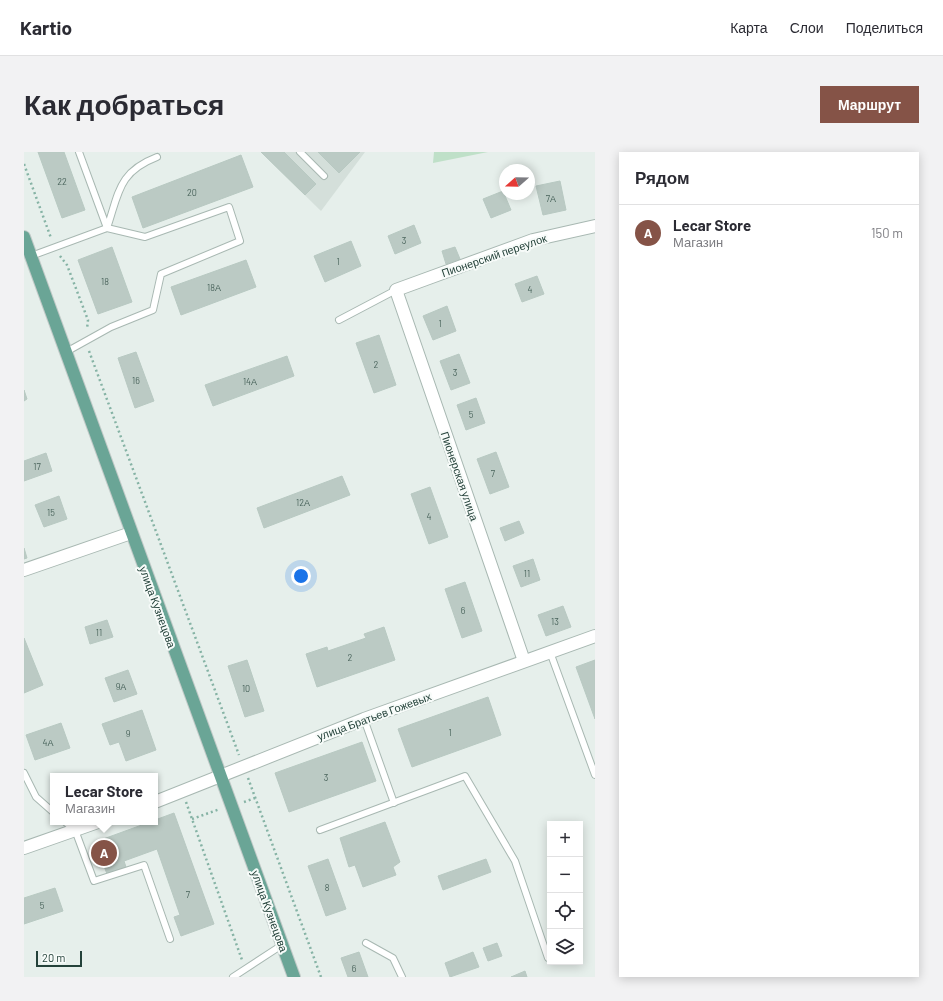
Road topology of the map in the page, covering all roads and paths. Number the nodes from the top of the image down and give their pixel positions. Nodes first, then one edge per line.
1 (79, 152) edge
2 (300, 152) edge
3 (157, 158) dead end
4 (24, 164) edge
5 (324, 176) dead end
6 (595, 226) edge
7 (107, 228) junction
8 (24, 237) edge
9 (54, 248) junction
10 (31, 256) junction
11 (396, 290) junction
12 (339, 320) dead end
13 (85, 342) junction
14 (66, 352) junction
15 (131, 533) junction
16 (24, 570) edge
17 (595, 636) edge
18 (550, 652) junction
19 (524, 661) junction
20 (364, 719) junction
21 (243, 766) junction
22 (24, 773) edge
23 (220, 775) junction
24 (595, 775) edge
25 (182, 792) junction
26 (158, 801) edge
27 (394, 803) junction
28 (50, 809) edge
29 (69, 825) edge
30 (89, 825) edge
31 (75, 830) junction
32 (320, 830) dead end
33 (24, 848) edge
34 (170, 939) dead end
35 (366, 943) dead end
36 (282, 945) junction
37 (547, 955) edge
38 (246, 969) junction
39 (234, 977) edge
40 (294, 977) edge
41 (321, 977) edge
42 (402, 977) edge

1 - 7 lane
2 - 5 lane
3 - 7 lane
4 - 9 path
6 - 11 street, Пионерский переулок
7 - 9 lane
7 - 13 lane
8 - 10 main road, улица Кузнецова
9 - 10 lane
9 - 13 path
10 - 14 main road, улица Кузнецова
11 - 12 lane
11 - 19 street, Пионерская улица
13 - 14 lane
13 - 21 path
14 - 15 main road, улица Кузнецова
15 - 16 street
15 - 23 main road, улица Кузнецова
17 - 18 street, улица Братьев Гожевых
18 - 19 street, улица Братьев Гожевых
18 - 24 lane
19 - 20 street, улица Братьев Гожевых
20 - 21 street, улица Братьев Гожевых
20 - 27 lane
21 - 23 street, улица Братьев Гожевых
21 - 41 path
22 - 28 lane
23 - 25 street, улица Братьев Гожевых
23 - 36 main road, улица Кузнецова
25 - 26 street, улица Братьев Гожевых
25 - 38 path
27 - 32 lane
27 - 37 lane
29 - 31 lane
30 - 31 street
31 - 33 street
31 - 34 lane
35 - 42 lane
36 - 38 lane
36 - 40 main road, улица Кузнецова
38 - 39 lane

